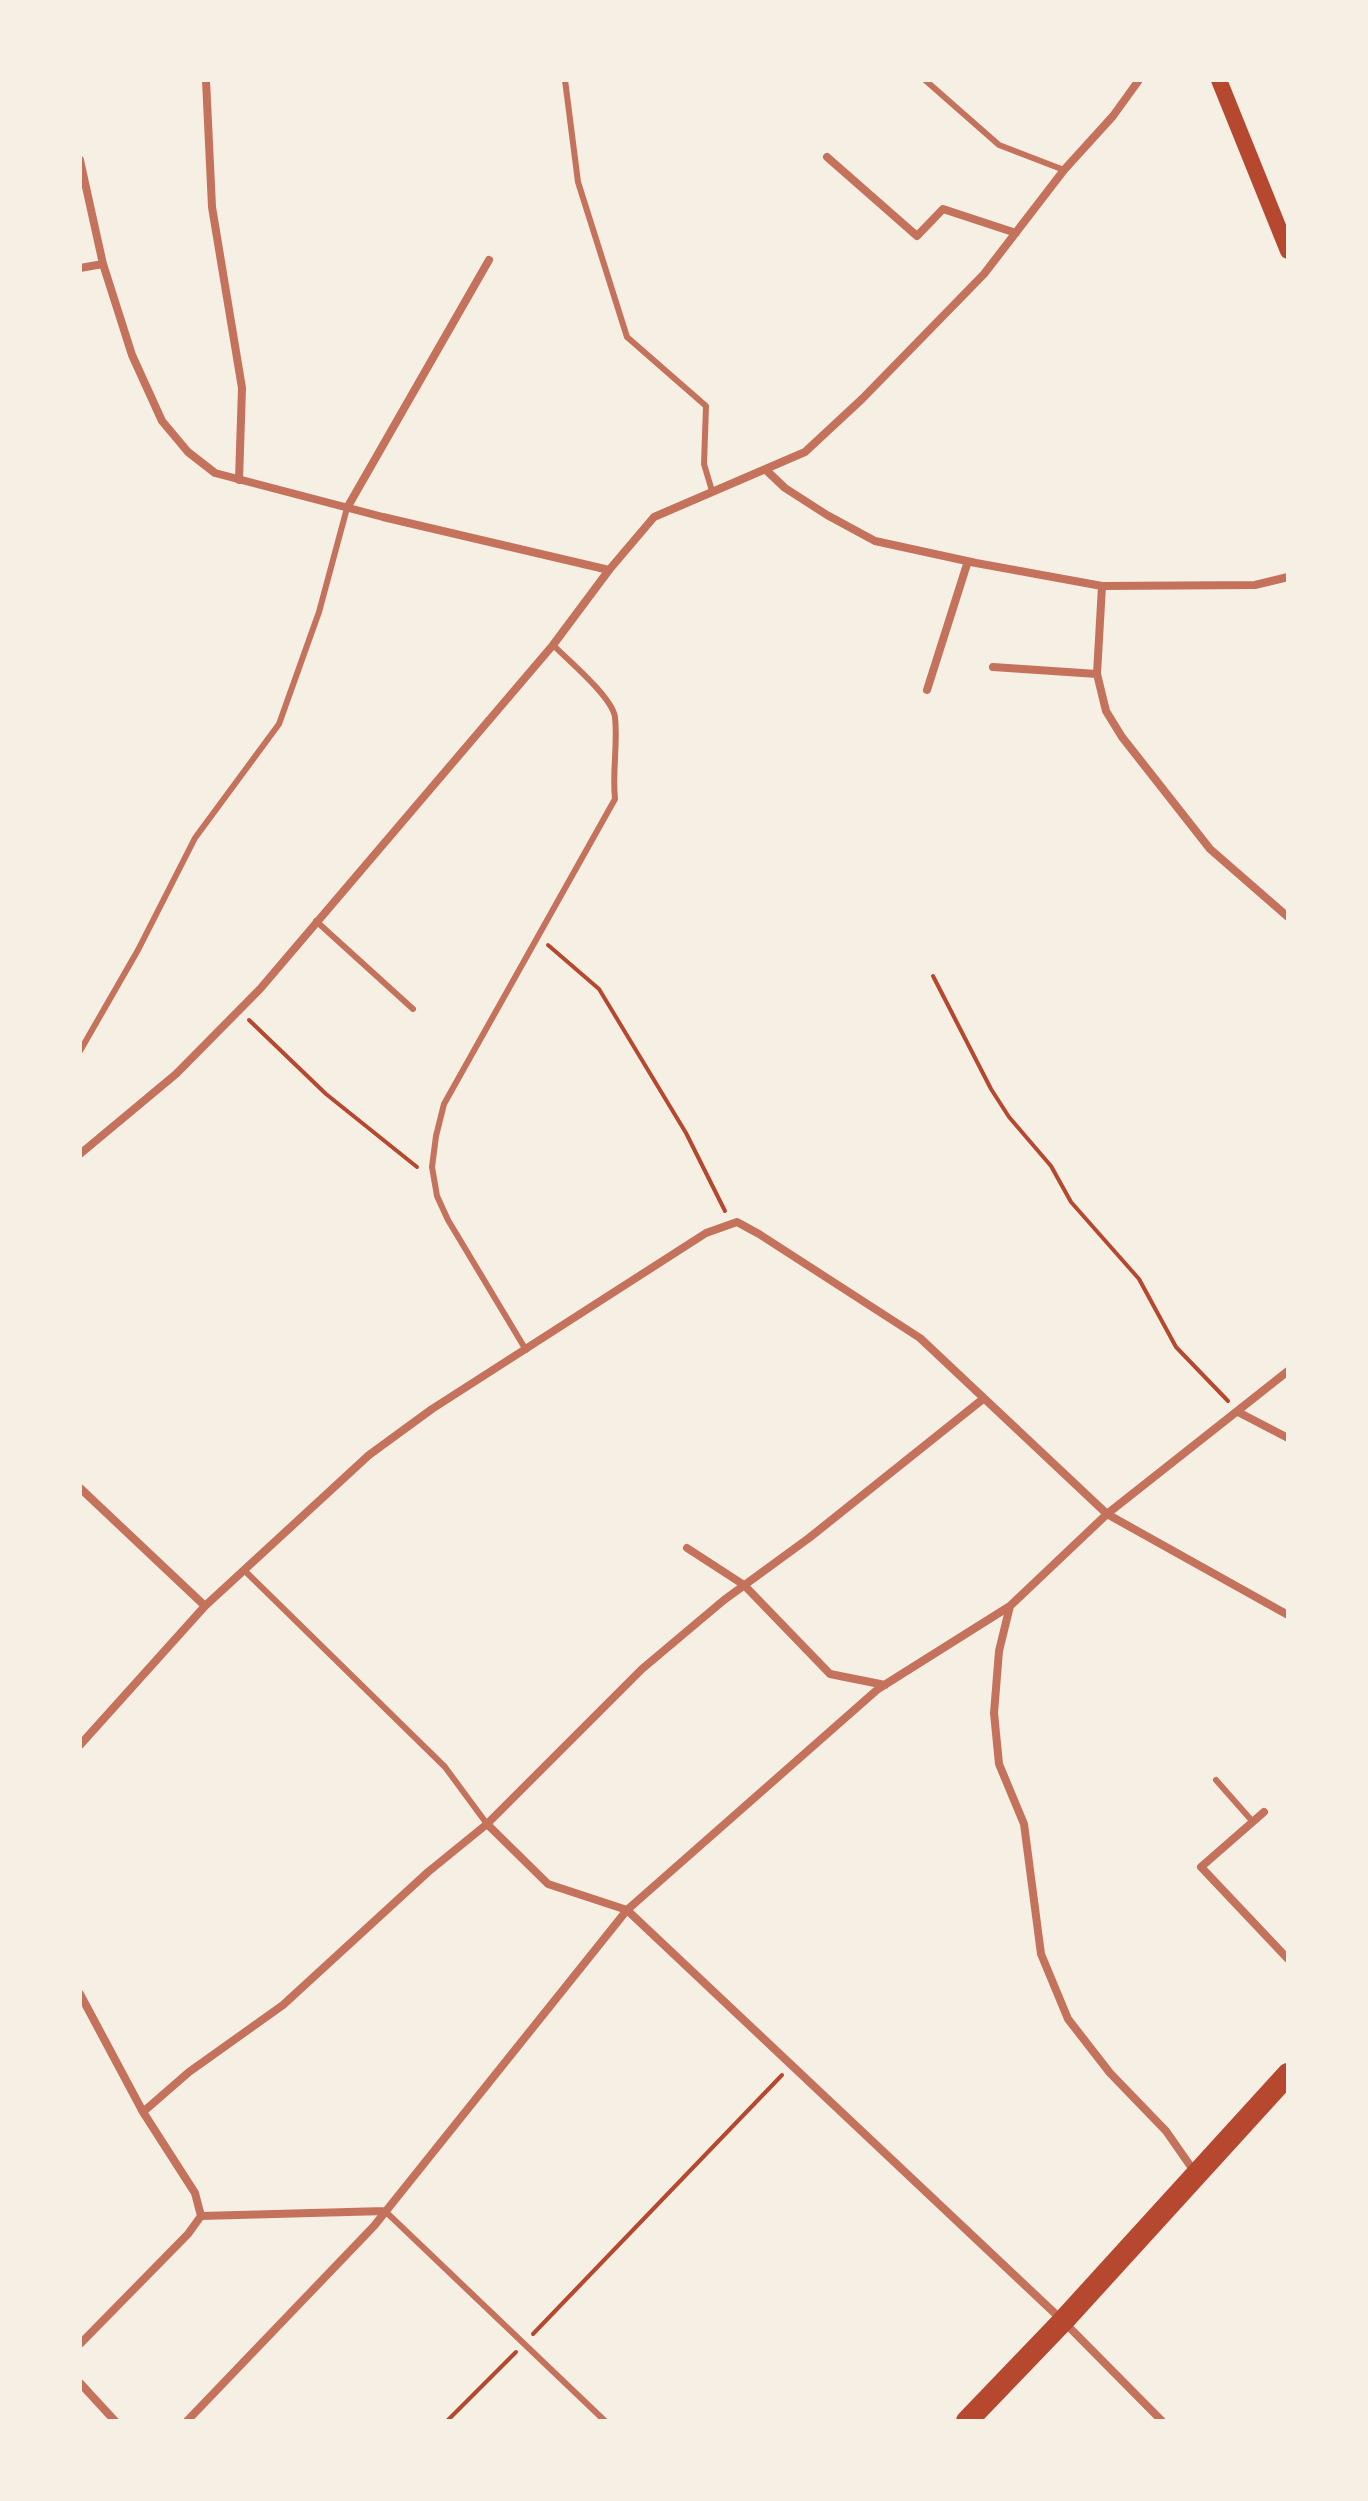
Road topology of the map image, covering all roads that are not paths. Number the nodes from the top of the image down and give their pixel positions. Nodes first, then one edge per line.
1 (206, 80) edge
2 (565, 80) edge
3 (925, 80) edge
4 (1139, 80) edge
5 (1219, 80) edge
6 (827, 157) dead end
7 (80, 160) edge
8 (1064, 170) junction
9 (1016, 233) junction
10 (1288, 251) edge
11 (489, 260) dead end
12 (103, 264) junction
13 (80, 268) edge
14 (766, 470) junction
15 (239, 480) junction
16 (712, 491) junction
17 (347, 508) junction
18 (968, 561) junction
19 (609, 570) junction
20 (1288, 577) edge
21 (1102, 586) junction
22 (553, 645) junction
23 (993, 667) dead end
24 (1097, 674) junction
25 (927, 690) dead end
26 (1288, 917) edge
27 (316, 921) junction
28 (413, 1009) dead end
29 (80, 1051) edge
30 (80, 1154) edge
31 (526, 1350) junction
32 (1288, 1371) edge
33 (983, 1399) junction
34 (1238, 1412) junction
35 (1288, 1438) edge
36 (80, 1488) edge
37 (1107, 1514) junction
38 (687, 1548) dead end
39 (245, 1571) junction
40 (744, 1585) junction
41 (205, 1606) junction
42 (1010, 1606) junction
43 (1288, 1615) edge
44 (885, 1685) junction
45 (80, 1745) edge
46 (1216, 1780) dead end
47 (1264, 1812) dead end
48 (1253, 1822) junction
49 (487, 1824) junction
50 (627, 1910) junction
51 (1288, 1959) edge
52 (80, 1994) edge
53 (1288, 2074) edge
54 (143, 2112) junction
55 (1197, 2175) junction
56 (385, 2211) junction
57 (201, 2216) junction
58 (1063, 2321) junction
59 (80, 2344) edge
60 (80, 2383) edge
61 (115, 2421) edge
62 (187, 2421) edge
63 (605, 2421) edge
64 (967, 2421) edge
65 (1162, 2421) edge

1 - 15 street
2 - 16 lane
3 - 8 lane
4 - 8 street
5 - 10 main road
6 - 9 street
7 - 12 street
8 - 9 street
9 - 14 street
11 - 17 street
12 - 13 street
12 - 15 street
14 - 16 street
14 - 18 street
15 - 17 street
16 - 19 street
17 - 19 street
17 - 29 lane
18 - 21 street
18 - 25 street
19 - 22 street
20 - 21 street
21 - 24 street
22 - 27 street
22 - 31 lane
23 - 24 street
24 - 26 street
27 - 28 lane
27 - 30 street
31 - 33 street
31 - 39 street
32 - 34 street
33 - 37 street
33 - 40 street
34 - 35 street
34 - 37 street
36 - 41 street
37 - 42 street
37 - 43 street
38 - 40 street
39 - 41 street
39 - 49 lane
40 - 44 street
40 - 49 street
41 - 45 street
42 - 44 street
42 - 55 street
44 - 50 street
46 - 48 lane
47 - 48 street
48 - 51 street
49 - 50 street
49 - 54 street
50 - 56 street
50 - 58 street
52 - 54 street
53 - 55 highway
54 - 57 street
55 - 58 highway
56 - 57 street
56 - 62 street
56 - 63 lane
57 - 59 street
58 - 64 highway
58 - 65 street
60 - 61 street

